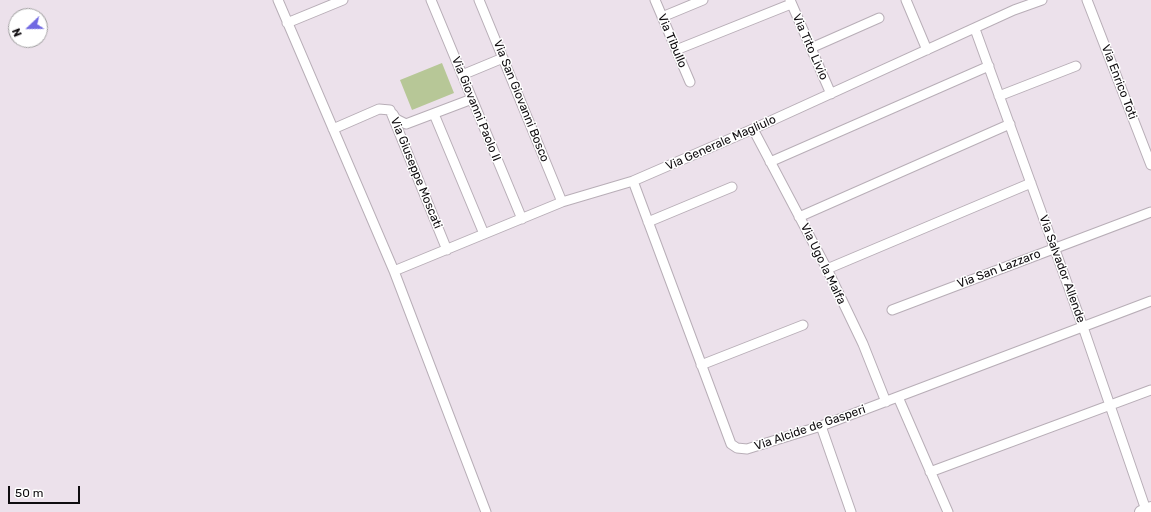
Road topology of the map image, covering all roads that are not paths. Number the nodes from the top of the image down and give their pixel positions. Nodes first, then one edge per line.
1 (278, 0) edge
2 (342, 0) edge
3 (431, 0) edge
4 (479, 0) edge
5 (655, 0) edge
6 (703, 0) edge
7 (906, 0) edge
8 (1042, 0) edge
9 (1087, 0) edge
10 (790, 2) edge
11 (662, 17) junction
12 (879, 18) dead end
13 (287, 24) junction
14 (975, 29) junction
15 (811, 48) junction
16 (676, 50) junction
17 (927, 50) junction
18 (503, 58) junction
19 (989, 66) junction
20 (1076, 66) dead end
21 (462, 75) junction
22 (690, 82) dead end
23 (831, 94) junction
24 (999, 96) junction
25 (472, 99) junction
26 (390, 110) junction
27 (434, 114) junction
28 (1010, 124) junction
29 (333, 129) junction
30 (753, 129) junction
31 (770, 162) junction
32 (1151, 165) edge
33 (633, 181) junction
34 (1031, 183) junction
35 (732, 187) dead end
36 (562, 202) junction
37 (1151, 212) edge
38 (799, 217) junction
39 (522, 218) junction
40 (648, 222) junction
41 (484, 234) junction
42 (1055, 248) junction
43 (446, 250) junction
44 (827, 269) junction
45 (394, 271) junction
46 (1151, 300) edge
47 (892, 310) dead end
48 (803, 325) dead end
49 (1083, 327) junction
50 (701, 365) junction
51 (1151, 390) edge
52 (898, 397) junction
53 (886, 402) junction
54 (1110, 406) junction
55 (821, 426) junction
56 (930, 472) junction
57 (1146, 510) edge
58 (486, 512) edge
59 (852, 512) edge
60 (948, 512) edge

1 - 13 street
2 - 13 street
3 - 21 street, Via Giovanni Paolo II
4 - 18 street, Via San Giovanni Bosco
5 - 11 street, Via Tibullo
6 - 11 street
7 - 17 street
8 - 14 street, Via Generale Magliulo
9 - 32 street, Via Enrico Toti
10 - 15 street, Via Tito Livio
10 - 16 street
11 - 16 street, Via Tibullo
12 - 15 street
13 - 29 street
14 - 17 street, Via Generale Magliulo
14 - 19 street, Via Salvador Allende
15 - 23 street, Via Tito Livio
16 - 22 street, Via Tibullo
17 - 23 street, Via Generale Magliulo
18 - 21 street
18 - 36 street, Via San Giovanni Bosco
19 - 24 street, Via Salvador Allende
19 - 31 street
20 - 24 street
21 - 25 street, Via Giovanni Paolo II
23 - 30 street, Via Generale Magliulo
24 - 28 street, Via Salvador Allende
25 - 27 street
25 - 39 street, Via Giovanni Paolo II
26 - 27 street
26 - 29 street, Via Giuseppe Moscati
26 - 43 street, Via Giuseppe Moscati
27 - 41 street
28 - 34 street, Via Salvador Allende
28 - 38 street
29 - 45 street
30 - 31 street, Via Ugo la Malfa
30 - 33 street, Via Generale Magliulo
31 - 38 street, Via Ugo la Malfa
33 - 36 street, Via Generale Magliulo
33 - 40 street, Via Alcide de Gasperi
34 - 42 street, Via Salvador Allende
34 - 44 street
35 - 40 street
36 - 39 street, Via Generale Magliulo
37 - 42 street, Via San Lazzaro
38 - 44 street, Via Ugo la Malfa
39 - 41 street, Via Generale Magliulo
40 - 50 street, Via Alcide de Gasperi
41 - 43 street, Via Generale Magliulo
42 - 47 street, Via San Lazzaro
42 - 49 street, Via Salvador Allende
43 - 45 street, Via Generale Magliulo
44 - 53 street, Via Ugo la Malfa
45 - 58 street
46 - 49 street, Via Alcide de Gasperi
48 - 50 street
49 - 52 street, Via Alcide de Gasperi
49 - 54 street, Via Salvador Allende
50 - 55 street, Via Alcide de Gasperi
51 - 54 street
52 - 53 street, Via Alcide de Gasperi
52 - 56 street
53 - 55 street, Via Alcide de Gasperi
54 - 56 street
54 - 57 street, Via Salvador Allende
55 - 59 street
56 - 60 street

